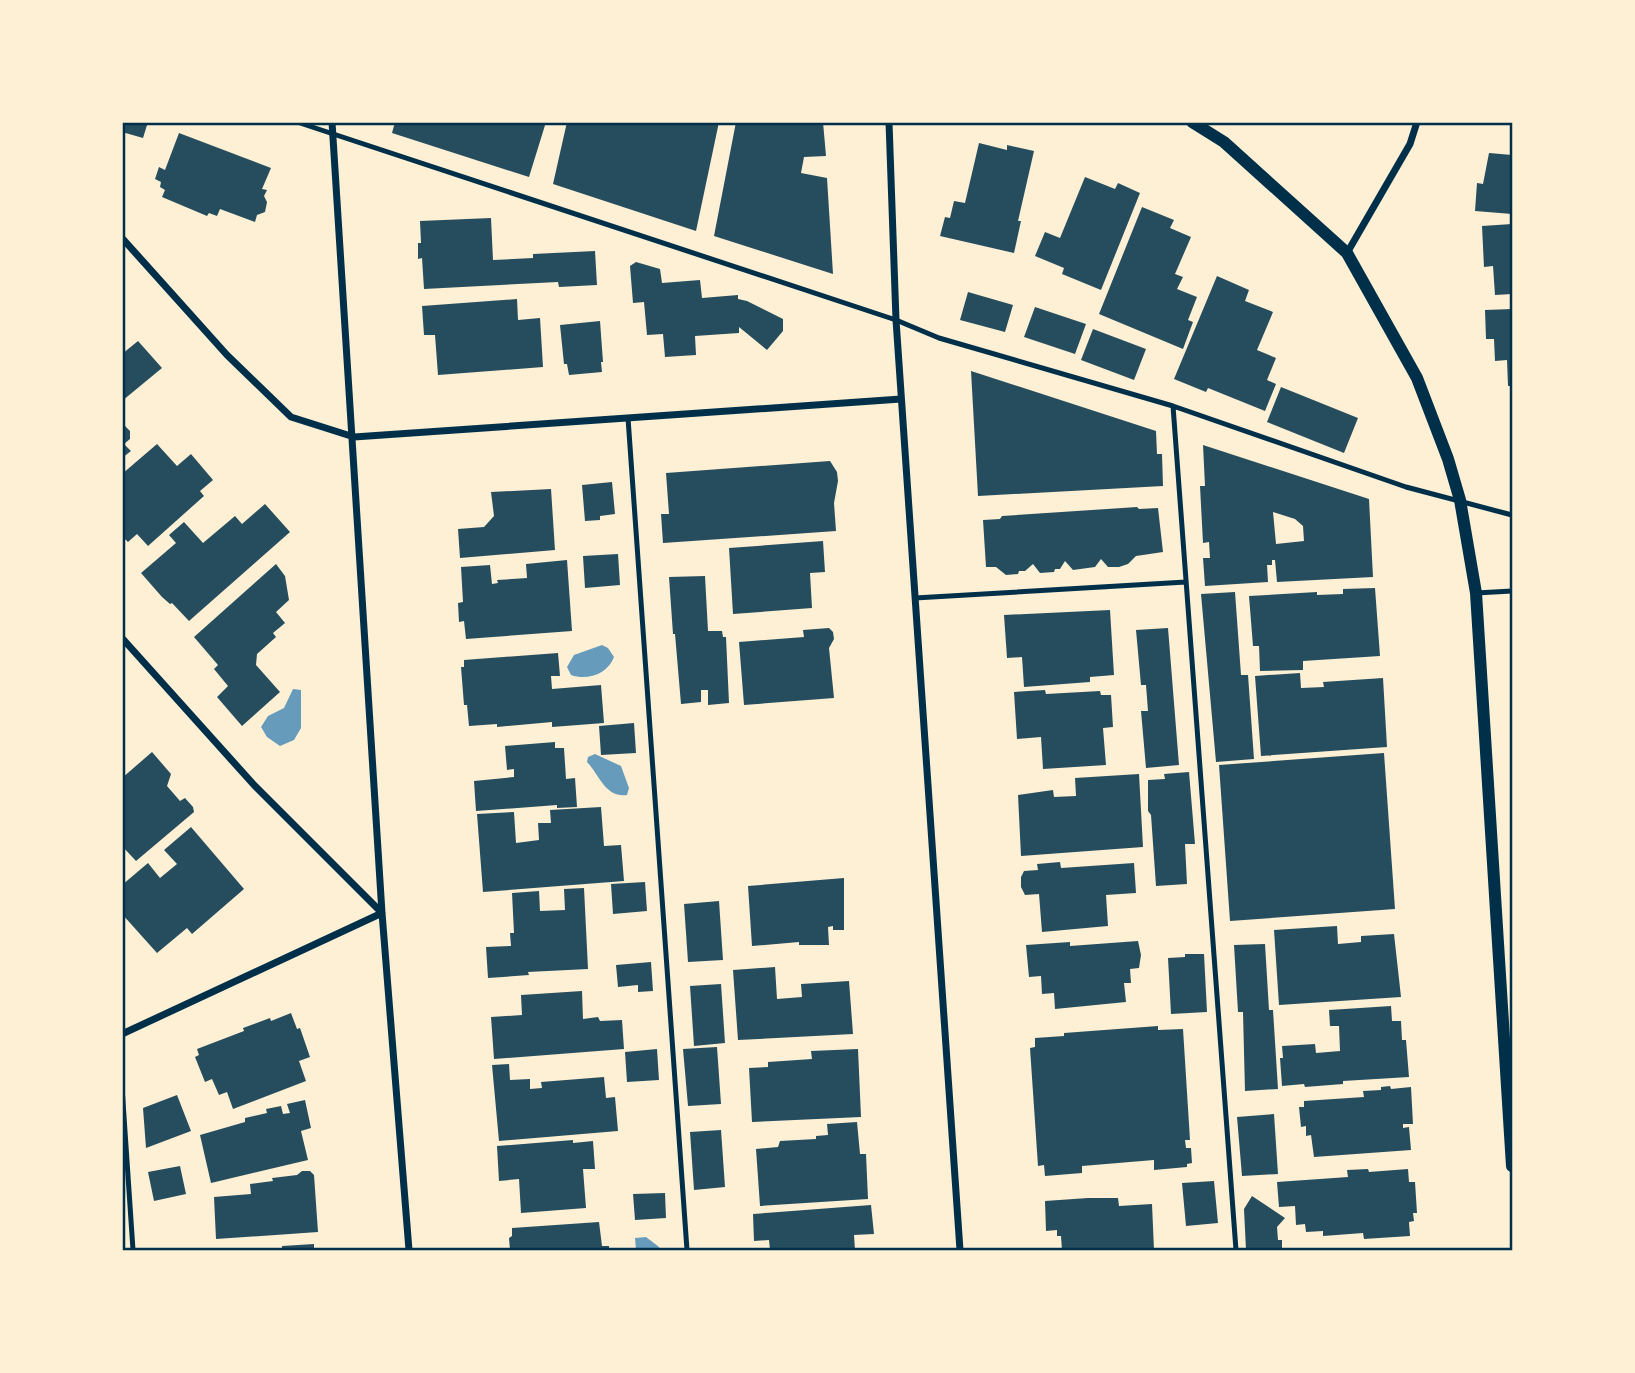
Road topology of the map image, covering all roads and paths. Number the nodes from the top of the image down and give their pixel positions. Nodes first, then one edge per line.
1 (297, 122) edge
2 (332, 122) edge
3 (889, 122) edge
4 (1192, 122) edge
5 (1417, 122) edge
6 (332, 134) junction
7 (122, 238) edge
8 (1347, 253) junction
9 (896, 320) junction
10 (901, 398) junction
11 (1172, 406) junction
12 (628, 418) junction
13 (354, 438) junction
14 (1460, 500) junction
15 (1513, 515) edge
16 (1186, 582) junction
17 (1513, 591) edge
18 (1476, 593) junction
19 (915, 598) junction
20 (122, 638) edge
21 (382, 913) junction
22 (122, 1034) edge
23 (122, 1087) edge
24 (1513, 1166) edge
25 (133, 1251) edge
26 (409, 1251) edge
27 (687, 1251) edge
28 (960, 1251) edge
29 (1236, 1251) edge

1 - 6 lane
2 - 6 street
3 - 9 street
4 - 8 street
5 - 8 street
6 - 9 lane
6 - 13 street
7 - 13 street
8 - 14 street
9 - 10 street
9 - 11 lane
10 - 12 street
10 - 19 street
11 - 14 lane
11 - 16 lane
12 - 13 street
12 - 27 lane
13 - 21 street
14 - 15 lane
14 - 18 street
16 - 19 lane
16 - 29 lane
17 - 18 lane
18 - 24 street
19 - 28 street
20 - 21 street
21 - 22 street
21 - 26 street
23 - 25 lane

